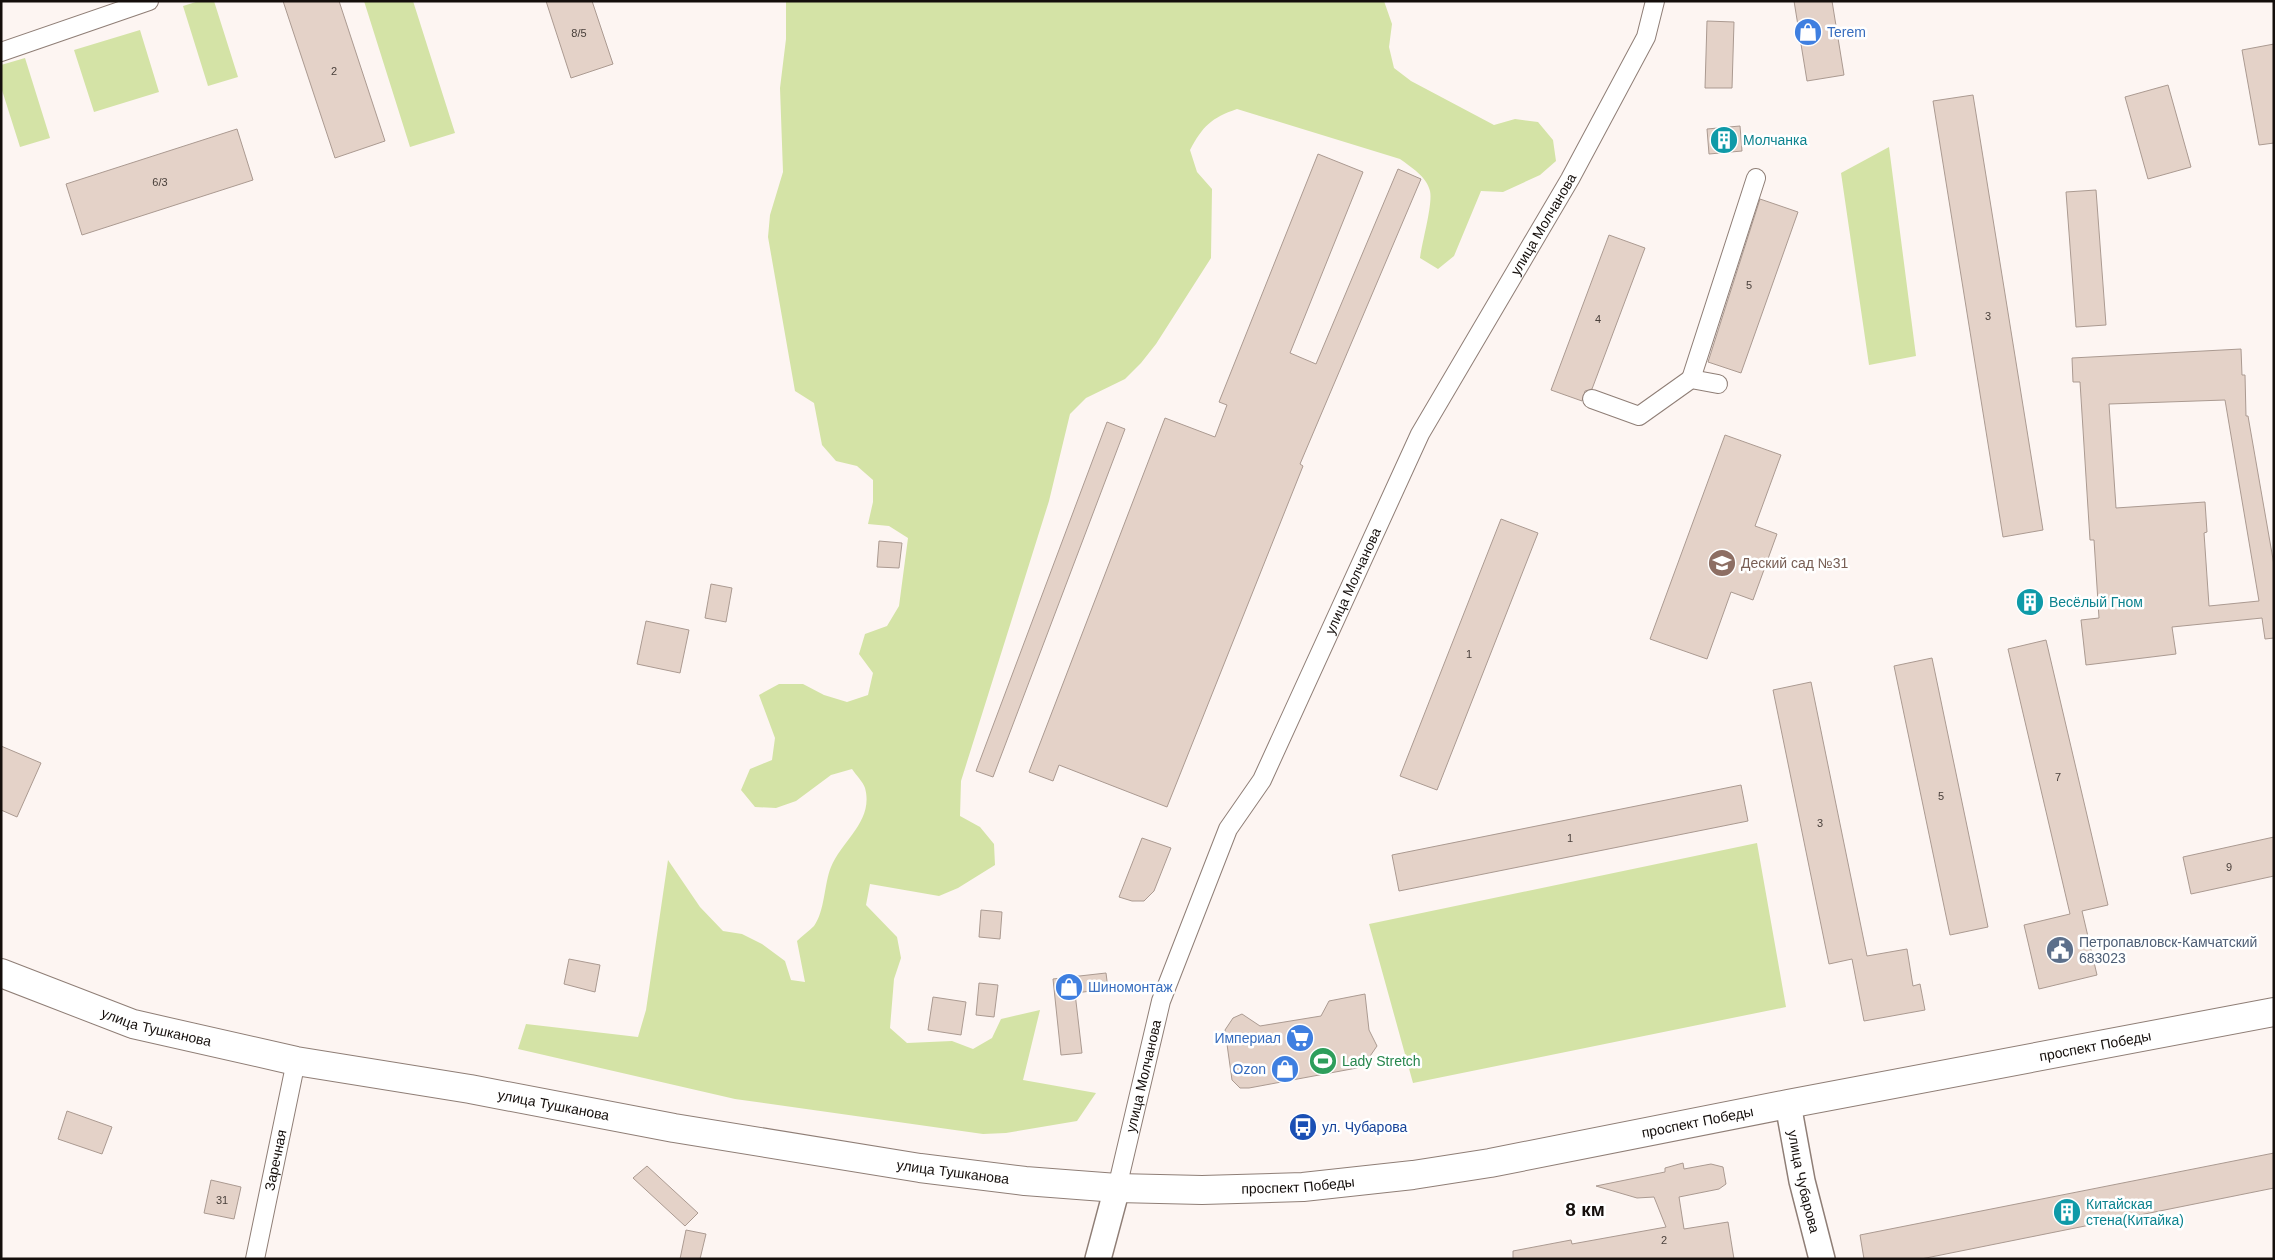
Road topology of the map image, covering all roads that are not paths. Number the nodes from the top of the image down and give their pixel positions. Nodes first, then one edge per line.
1 (149, 1) edge
2 (1656, 1) edge
3 (1, 52) edge
4 (1756, 178) dead end
5 (1692, 379) junction
6 (1718, 384) dead end
7 (1592, 399) dead end
8 (1, 973) edge
9 (2274, 1012) edge
10 (296, 1061) junction
11 (1788, 1104) junction
12 (1117, 1188) junction
13 (255, 1259) edge
14 (1098, 1259) edge
15 (1822, 1259) edge

1 - 3 street
2 - 12 street, улица Молчанова
4 - 5 street
5 - 6 street
5 - 7 street
8 - 10 main road, улица Тушканова
9 - 11 main road, проспект Победы
10 - 12 main road, улица Тушканова
10 - 13 street, Заречная
11 - 12 main road, проспект Победы
11 - 15 street, улица Чубарова
12 - 14 street

